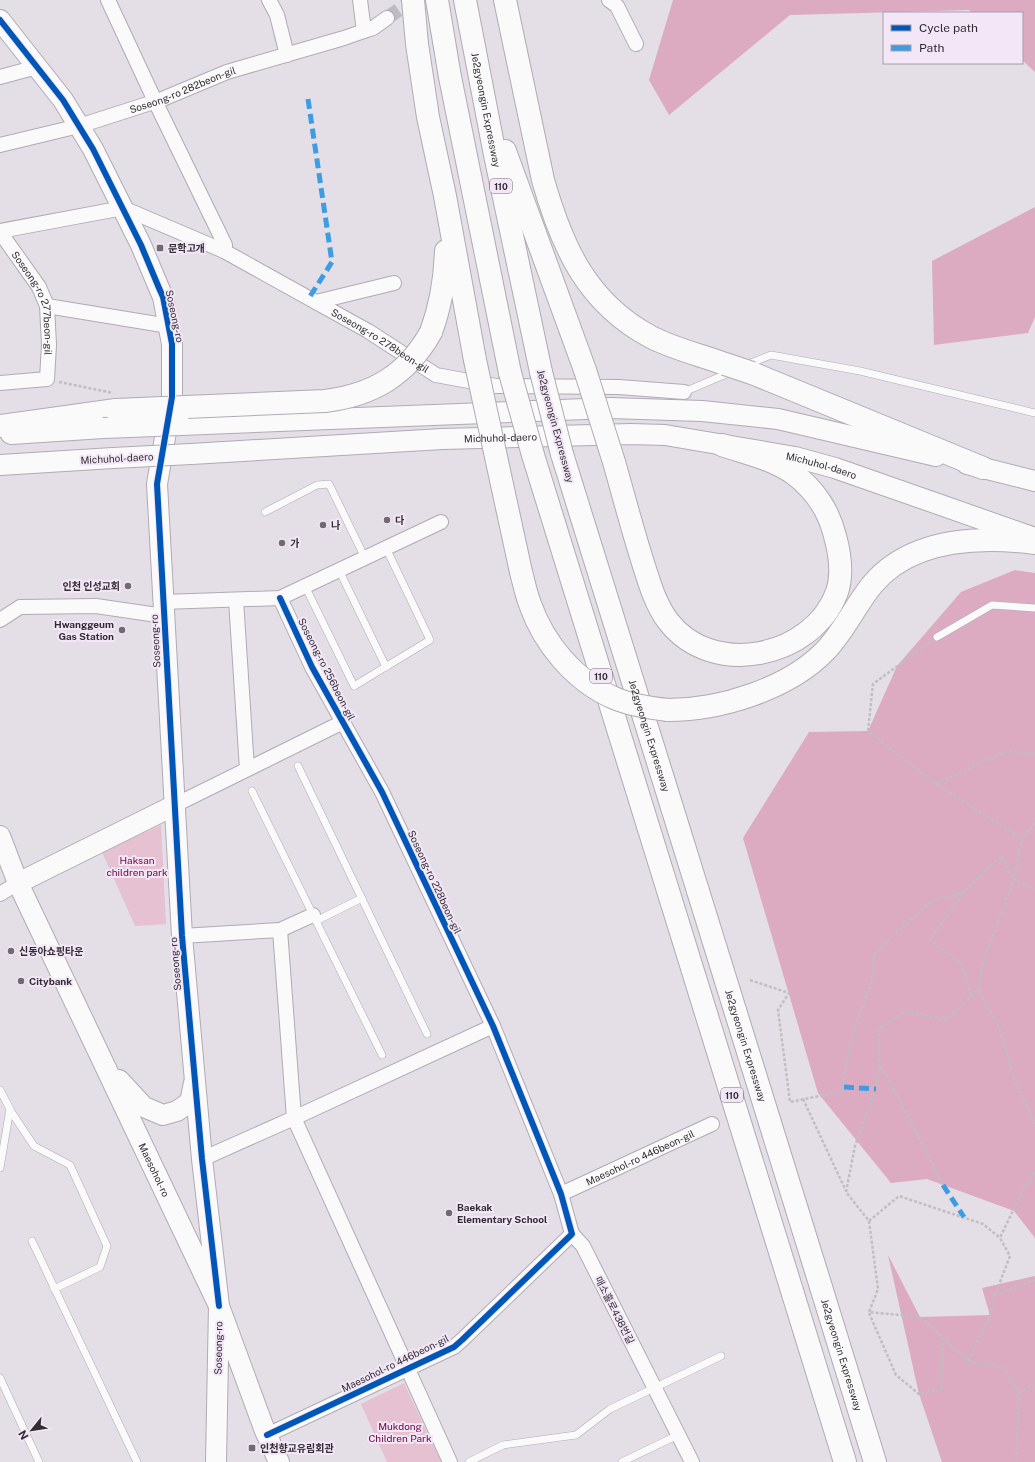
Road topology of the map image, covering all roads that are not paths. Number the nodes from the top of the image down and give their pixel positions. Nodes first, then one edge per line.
1 (108, 0) edge
2 (269, 0) edge
3 (360, 0) edge
4 (413, 0) edge
5 (437, 0) edge
6 (464, 0) edge
7 (505, 0) edge
8 (609, 0) edge
9 (387, 18) tunnel mouth
10 (0, 20) edge
11 (364, 31) junction
12 (636, 44) dead end
13 (287, 55) junction
14 (37, 68) junction
15 (0, 77) edge
16 (481, 82) junction
17 (155, 101) junction
18 (79, 126) junction
19 (0, 145) edge
20 (444, 196) junction
21 (123, 208) junction
22 (0, 232) edge
23 (224, 251) junction
24 (394, 283) dead end
25 (316, 302) junction
26 (47, 306) junction
27 (169, 326) junction
28 (0, 383) edge
29 (684, 392) joint
30 (1035, 413) edge
31 (0, 426) edge
32 (0, 434) edge
33 (722, 445) junction
34 (0, 465) edge
35 (982, 468) junction
36 (1035, 481) edge
37 (265, 512) dead end
38 (441, 522) dead end
39 (1035, 538) edge
40 (1035, 543) edge
41 (386, 548) junction
42 (365, 558) junction
43 (339, 570) junction
44 (305, 586) junction
45 (280, 598) junction
46 (236, 600) junction
47 (1035, 608) edge
48 (164, 609) junction
49 (0, 620) edge
50 (937, 637) road end
51 (386, 667) junction
52 (343, 722) junction
53 (357, 748) joint
54 (298, 766) dead end
55 (247, 769) junction
56 (252, 791) dead end
57 (175, 805) junction
58 (0, 836) edge
59 (0, 861) edge
60 (18, 883) junction
61 (0, 894) edge
62 (362, 898) junction
63 (315, 918) junction
64 (280, 930) junction
65 (182, 936) junction
66 (493, 1026) junction
67 (427, 1034) dead end
68 (99, 1054) junction
69 (382, 1055) dead end
70 (195, 1077) junction
71 (0, 1090) edge
72 (10, 1110) junction
73 (294, 1118) junction
74 (712, 1124) dead end
75 (202, 1159) junction
76 (0, 1168) edge
77 (561, 1194) junction
78 (572, 1234) junction
79 (32, 1241) dead end
80 (54, 1289) junction
81 (219, 1306) junction
82 (721, 1356) dead end
83 (408, 1369) junction
84 (0, 1378) edge
85 (654, 1388) junction
86 (267, 1435) junction
87 (678, 1435) junction
88 (38, 1462) edge
89 (137, 1462) edge
90 (216, 1462) edge
91 (280, 1462) edge
92 (450, 1462) edge
93 (469, 1462) edge
94 (622, 1462) edge
95 (692, 1462) edge
96 (845, 1462) edge
97 (875, 1462) edge

1 - 17 street
2 - 13 street
3 - 11 street
4 - 20 highway
5 - 96 highway, 110, bridge
6 - 16 highway, Je2gyeongin Expressway / 110
7 - 35 highway, bridge
8 - 12 street
9 - 11 street, Soseong-ro 282beon-gil
10 - 14 main road, Soseong-ro
11 - 13 street, Soseong-ro 282beon-gil
13 - 17 street, Soseong-ro 282beon-gil
14 - 15 street
14 - 18 main road, Soseong-ro
16 - 33 highway, bridge
16 - 97 highway, Je2gyeongin Expressway / 110, bridge
17 - 18 street, Soseong-ro 282beon-gil
17 - 23 street
18 - 19 street, Soseong-ro 282beon-gil
18 - 21 main road, Soseong-ro
20 - 31 highway, bridge
20 - 40 highway, bridge
21 - 22 street, Soseong-ro 277beon-gil
21 - 23 street, Soseong-ro 278beon-gil
21 - 27 main road, Soseong-ro
22 - 26 street, Soseong-ro 277beon-gil
23 - 25 street, Soseong-ro 278beon-gil
24 - 25 street
25 - 29 street, Soseong-ro 278beon-gil
26 - 27 street, Soseong-ro
26 - 28 street, Soseong-ro 277beon-gil
27 - 48 main road, Soseong-ro
29 - 30 lane
32 - 35 main road, bridge
33 - 34 main road, Michuhol-daero, bridge
33 - 39 main road, Michuhol-daero
35 - 36 main road
37 - 42 lane
38 - 41 street
41 - 42 street
41 - 51 lane
42 - 43 street
43 - 44 street
43 - 51 lane
44 - 45 street
44 - 51 lane
45 - 46 street
45 - 52 street, Soseong-ro 256beon-gil
46 - 48 street
46 - 55 street
47 - 50 lane
48 - 49 street
48 - 57 main road, Soseong-ro
52 - 53 street, Soseong-ro 256beon-gil
52 - 55 street
53 - 66 street, Soseong-ro 228beon-gil
54 - 62 lane
55 - 57 street
56 - 63 lane
57 - 60 main road
57 - 65 main road, Soseong-ro
58 - 60 main road
59 - 60 main road
60 - 61 street
60 - 68 main road, Maesohol-ro
62 - 63 lane
62 - 67 lane
63 - 64 street
63 - 69 lane
64 - 65 street
64 - 73 street
65 - 70 main road, Soseong-ro
66 - 73 street
66 - 77 street, Soseong-ro 228beon-gil
68 - 70 main road
68 - 81 main road, Maesohol-ro
70 - 75 main road, Soseong-ro
71 - 72 lane
72 - 76 lane
72 - 80 lane
73 - 75 street
73 - 83 street, Maesohol-ro 446beon-gil
74 - 77 street, Maesohol-ro 446beon-gil
75 - 81 main road, Soseong-ro
77 - 78 street
78 - 83 street, Maesohol-ro 446beon-gil
78 - 85 street, 매소홀로438번길
79 - 80 lane
80 - 89 lane
81 - 86 main road, Maesohol-ro
81 - 90 main road, Soseong-ro
82 - 85 lane
83 - 86 street, Maesohol-ro 446beon-gil
83 - 92 street
84 - 88 lane
85 - 87 street, 매소홀로438번길
85 - 93 lane
86 - 91 main road, Maesohol-ro
87 - 94 lane
87 - 95 street, 매소홀로438번길

